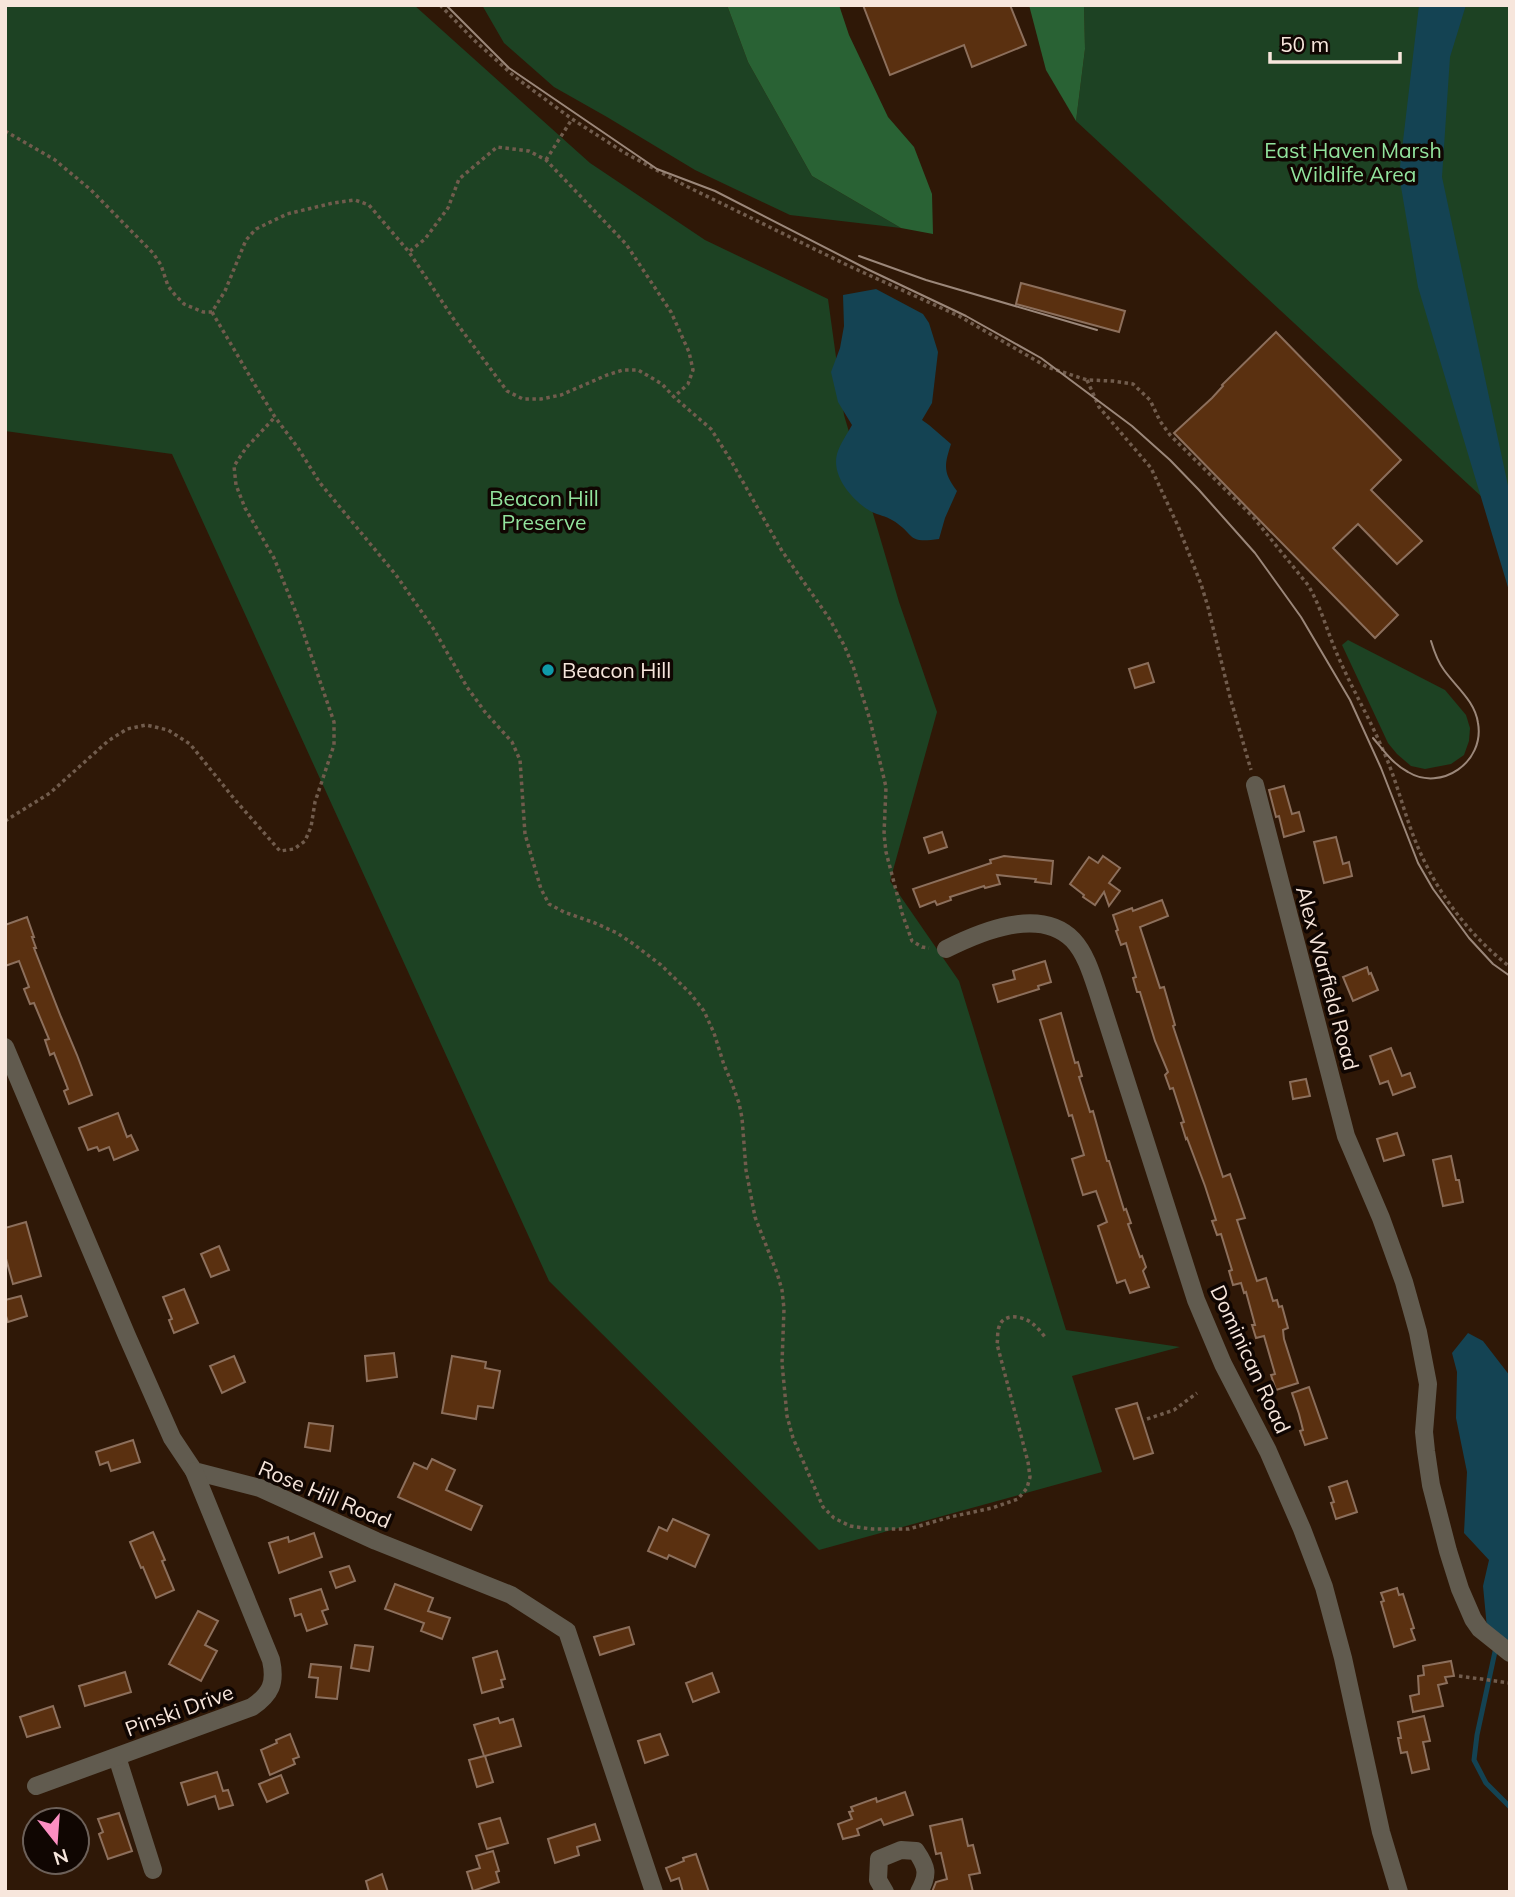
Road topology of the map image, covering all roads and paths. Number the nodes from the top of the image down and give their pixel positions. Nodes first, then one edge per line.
1 (440, 5) edge
2 (572, 119) junction
3 (5, 131) edge
4 (546, 160) junction
5 (409, 252) junction
6 (212, 312) junction
7 (1087, 380) junction
8 (674, 397) junction
9 (275, 416) junction
10 (1255, 785) joint
11 (5, 821) edge
12 (946, 949) joint
13 (1510, 967) edge
14 (5, 1047) edge
15 (1045, 1336) dead end
16 (1197, 1393) dead end
17 (1147, 1419) dead end
18 (194, 1471) junction
19 (1510, 1653) edge
20 (1459, 1676) dead end
21 (1510, 1683) edge
22 (117, 1757) junction
23 (36, 1786) dead end
24 (153, 1870) dead end
25 (652, 1891) edge
26 (885, 1892) edge
27 (919, 1892) edge
28 (1399, 1892) edge

1 - 2 path
2 - 4 path
2 - 7 path
3 - 6 path
4 - 5 path
4 - 8 path
5 - 6 path
5 - 8 path
6 - 9 path
7 - 10 path
7 - 13 path
8 - 12 path
9 - 11 path
9 - 15 path
10 - 19 street, Alex Warfield Road
12 - 28 street, Dominican Road
14 - 18 street
16 - 17 path
18 - 22 street, Pinski Drive
18 - 25 street, Rose Hill Road
20 - 21 path
22 - 23 street, Pinski Drive
22 - 24 street
26 - 27 street

